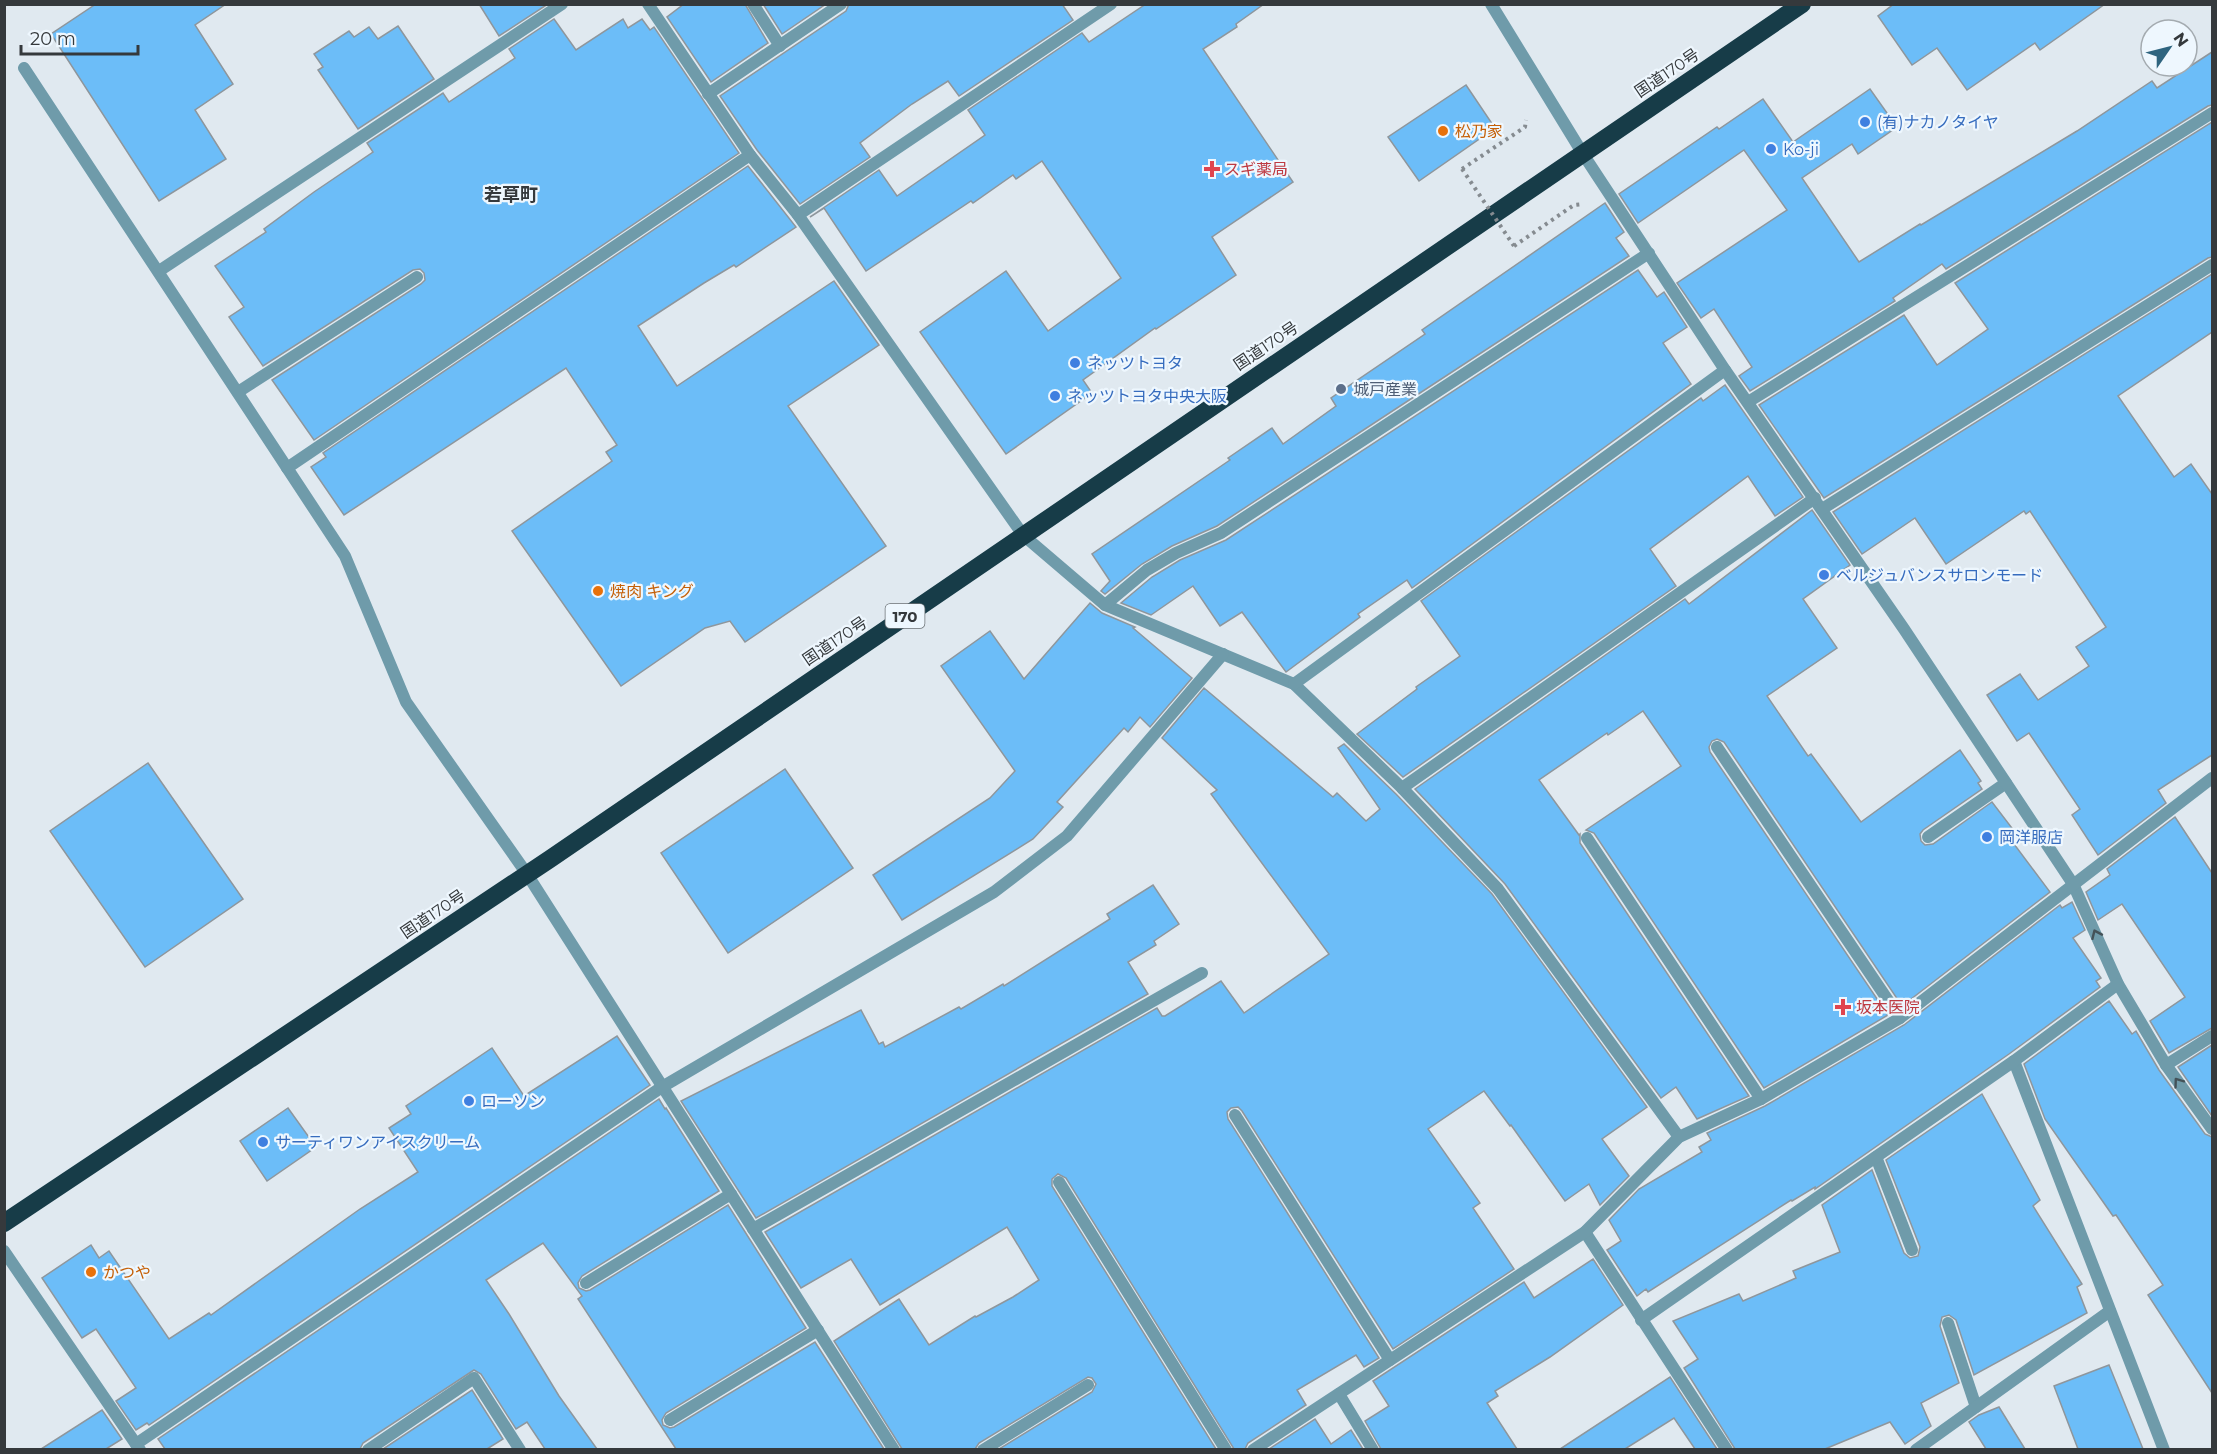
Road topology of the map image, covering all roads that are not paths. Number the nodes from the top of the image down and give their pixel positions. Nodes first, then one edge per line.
1 (562, 4) edge
2 (648, 4) edge
3 (753, 4) edge
4 (841, 4) edge
5 (1111, 4) edge
6 (1491, 4) edge
7 (1803, 4) edge
8 (780, 45) junction
9 (24, 68) dead end
10 (708, 94) junction
11 (2212, 113) edge
12 (1583, 154) junction
13 (750, 155) junction
14 (798, 215) junction
15 (1648, 253) junction
16 (2212, 265) edge
17 (159, 270) junction
18 (417, 277) dead end
19 (1725, 370) junction
20 (238, 392) junction
21 (1748, 402) junction
22 (287, 468) junction
23 (1819, 504) junction
24 (1023, 536) junction
25 (1105, 604) junction
26 (1223, 654) junction
27 (1294, 684) junction
28 (1717, 747) dead end
29 (2212, 778) edge
30 (2006, 783) junction
31 (1402, 788) junction
32 (1928, 837) dead end
33 (1587, 838) dead end
34 (527, 874) junction
35 (2073, 884) junction
36 (1202, 973) dead end
37 (2118, 984) junction
38 (1900, 1018) junction
39 (2212, 1035) edge
40 (2014, 1061) junction
41 (2166, 1065) junction
42 (662, 1087) junction
43 (1761, 1099) junction
44 (1235, 1115) dead end
45 (2212, 1130) edge
46 (1679, 1137) junction
47 (1876, 1157) junction
48 (1059, 1182) dead end
49 (731, 1194) junction
50 (4, 1223) edge
51 (753, 1229) junction
52 (1585, 1232) junction
53 (1912, 1250) dead end
54 (4, 1251) edge
55 (586, 1283) dead end
56 (2110, 1311) junction
57 (1641, 1320) junction
58 (1948, 1323) dead end
59 (818, 1330) junction
60 (1390, 1360) junction
61 (1088, 1385) dead end
62 (1339, 1394) junction
63 (1976, 1407) junction
64 (670, 1420) dead end
65 (134, 1448) edge
66 (368, 1449) edge
67 (520, 1449) edge
68 (894, 1449) edge
69 (983, 1449) edge
70 (1226, 1449) edge
71 (1253, 1449) edge
72 (1373, 1449) edge
73 (1727, 1449) edge
74 (1916, 1449) edge
75 (2164, 1449) edge

1 - 17 street
2 - 10 street
3 - 8 street
4 - 8 street
5 - 14 street
6 - 12 street
7 - 12 highway, 国道170号 / 170
8 - 10 street
9 - 17 street
10 - 13 street
11 - 21 street
12 - 15 street
12 - 24 highway, 国道170号 / 170
13 - 14 street
13 - 22 street
14 - 24 street
15 - 19 street
15 - 25 street
16 - 23 street
17 - 20 street
18 - 20 street
19 - 21 street
19 - 27 street
20 - 22 street
21 - 23 street
22 - 34 street
23 - 30 street
23 - 31 street
24 - 25 street
24 - 34 highway, 国道170号 / 170
25 - 26 street
26 - 27 street
26 - 42 street
27 - 31 street
28 - 38 street
29 - 35 street
30 - 32 street
30 - 35 street
31 - 46 street
33 - 43 street
34 - 42 street
34 - 50 highway, 国道170号 / 170
37 -> 35 street
35 - 38 street
36 - 51 street
37 - 40 street
37 - 41 street
38 - 43 street
39 - 41 street
40 - 47 street
40 - 56 street
45 -> 41 street
42 - 49 street
42 - 65 street
43 - 46 street
44 - 60 street
46 - 52 street
47 - 53 street
47 - 57 street
48 - 70 street
49 - 51 street
49 - 55 street
51 - 59 street
52 - 57 street
52 - 60 street
54 - 65 street
56 - 63 street
56 - 75 street
57 - 73 street
58 - 63 street
59 - 64 street
59 - 68 street
60 - 62 street
61 - 69 street
62 - 71 street
62 - 72 street
63 - 74 street
66 - 67 street

